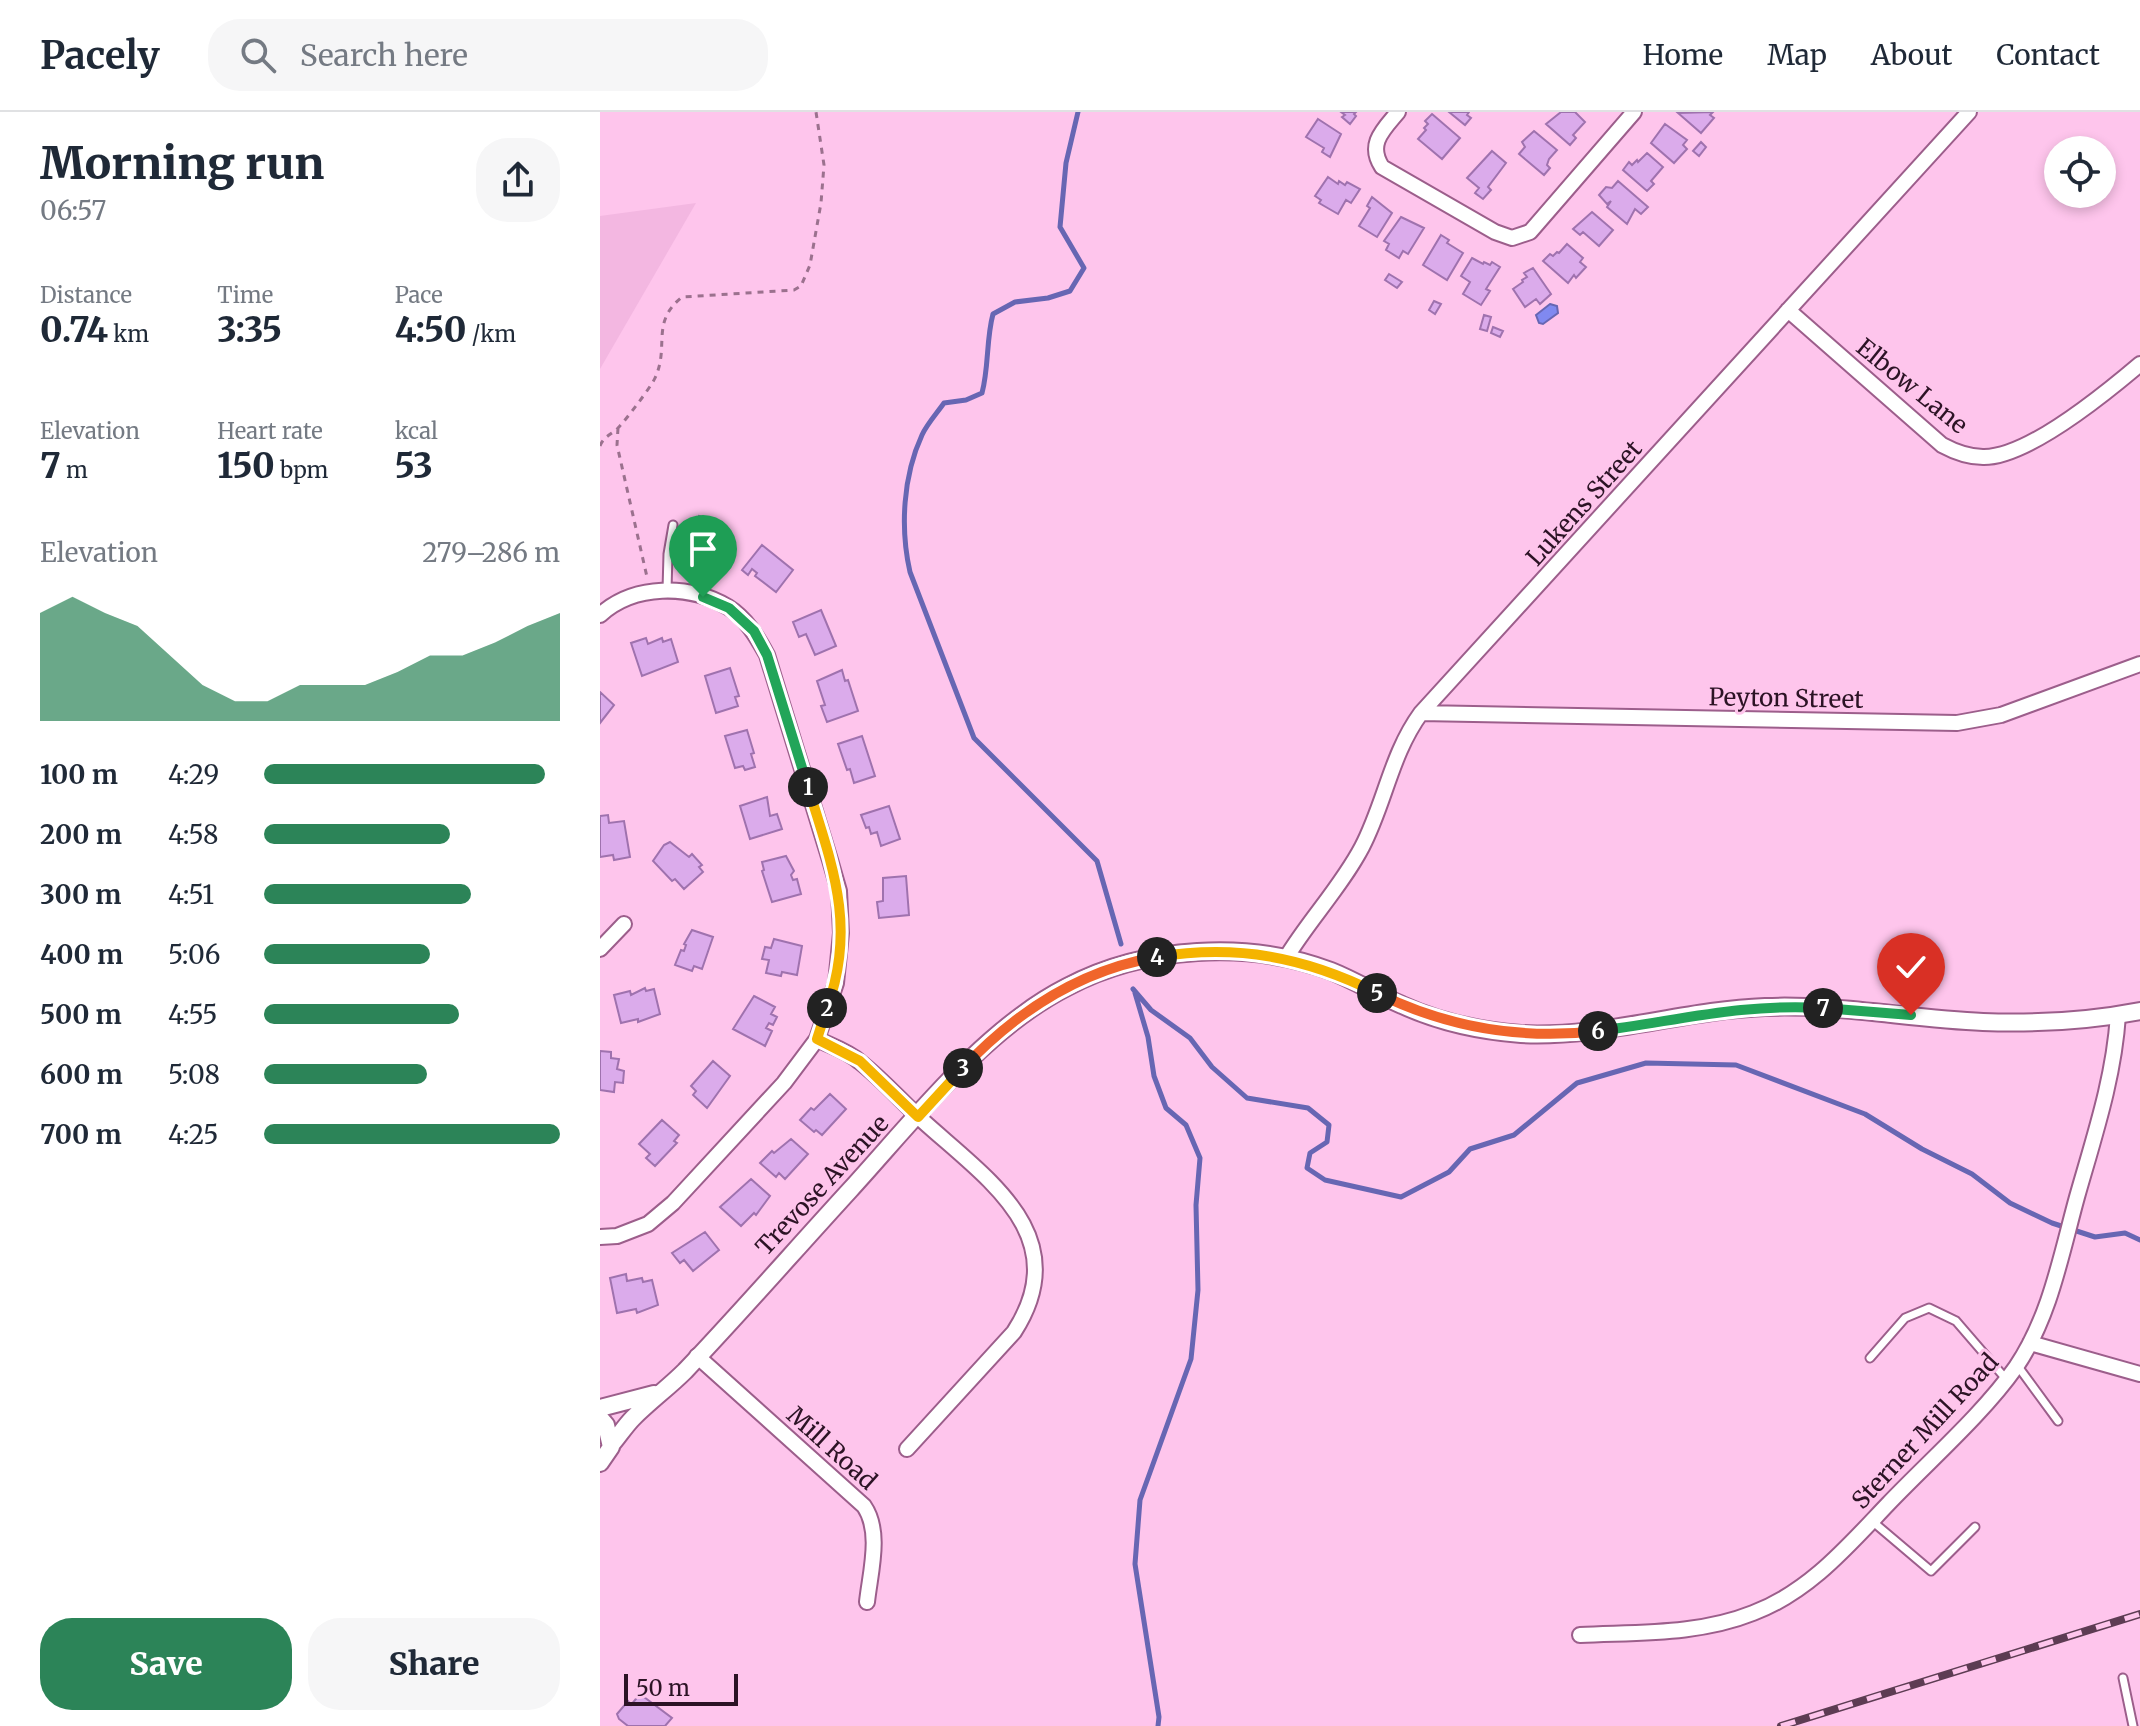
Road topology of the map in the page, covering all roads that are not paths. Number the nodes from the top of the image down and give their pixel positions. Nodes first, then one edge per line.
1 (1398, 112) edge
2 (1634, 112) edge
3 (1969, 112) edge
4 (1788, 310) junction
5 (2140, 364) edge
6 (673, 525) dead end
7 (667, 590) junction
8 (600, 615) edge
9 (2140, 664) edge
10 (1421, 713) junction
11 (624, 924) dead end
12 (600, 949) edge
13 (1286, 958) junction
14 (2140, 1011) edge
15 (2118, 1015) junction
16 (817, 1039) junction
17 (918, 1117) junction
18 (600, 1237) edge
19 (2030, 1343) junction
20 (697, 1356) junction
21 (1870, 1358) dead end
22 (2017, 1365) junction
23 (2140, 1374) edge
24 (2006, 1379) junction
25 (663, 1390) junction
26 (600, 1408) edge
27 (600, 1418) edge
28 (2058, 1421) dead end
29 (611, 1445) junction
30 (907, 1449) dead end
31 (600, 1463) edge
32 (1872, 1521) junction
33 (1975, 1527) dead end
34 (867, 1602) dead end
35 (1580, 1635) dead end
36 (2123, 1678) dead end
37 (2133, 1726) edge

1 - 2 street
3 - 4 street, Lukens Street
4 - 5 street, Elbow Lane
4 - 10 street, Lukens Street
6 - 7 lane
7 - 8 street
7 - 16 street
9 - 10 street, Peyton Street
10 - 13 street, Lukens Street
11 - 12 street
13 - 15 street, Trevose Avenue
13 - 17 street, Trevose Avenue
14 - 15 street, Trevose Avenue
15 - 19 street, Sterner Mill Road
16 - 17 street
16 - 18 street
17 - 20 street, Trevose Avenue
17 - 30 street
19 - 22 street, Sterner Mill Road
19 - 23 street
20 - 25 street, Trevose Avenue
20 - 34 street, Mill Road
21 - 24 lane
22 - 24 street, Sterner Mill Road
22 - 28 lane
24 - 32 street, Sterner Mill Road
25 - 26 street, Trevose Avenue
25 - 29 street, Trevose Avenue
27 - 29 street
29 - 31 street, Trevose Avenue
32 - 33 lane
32 - 35 street, Sterner Mill Road
36 - 37 lane

